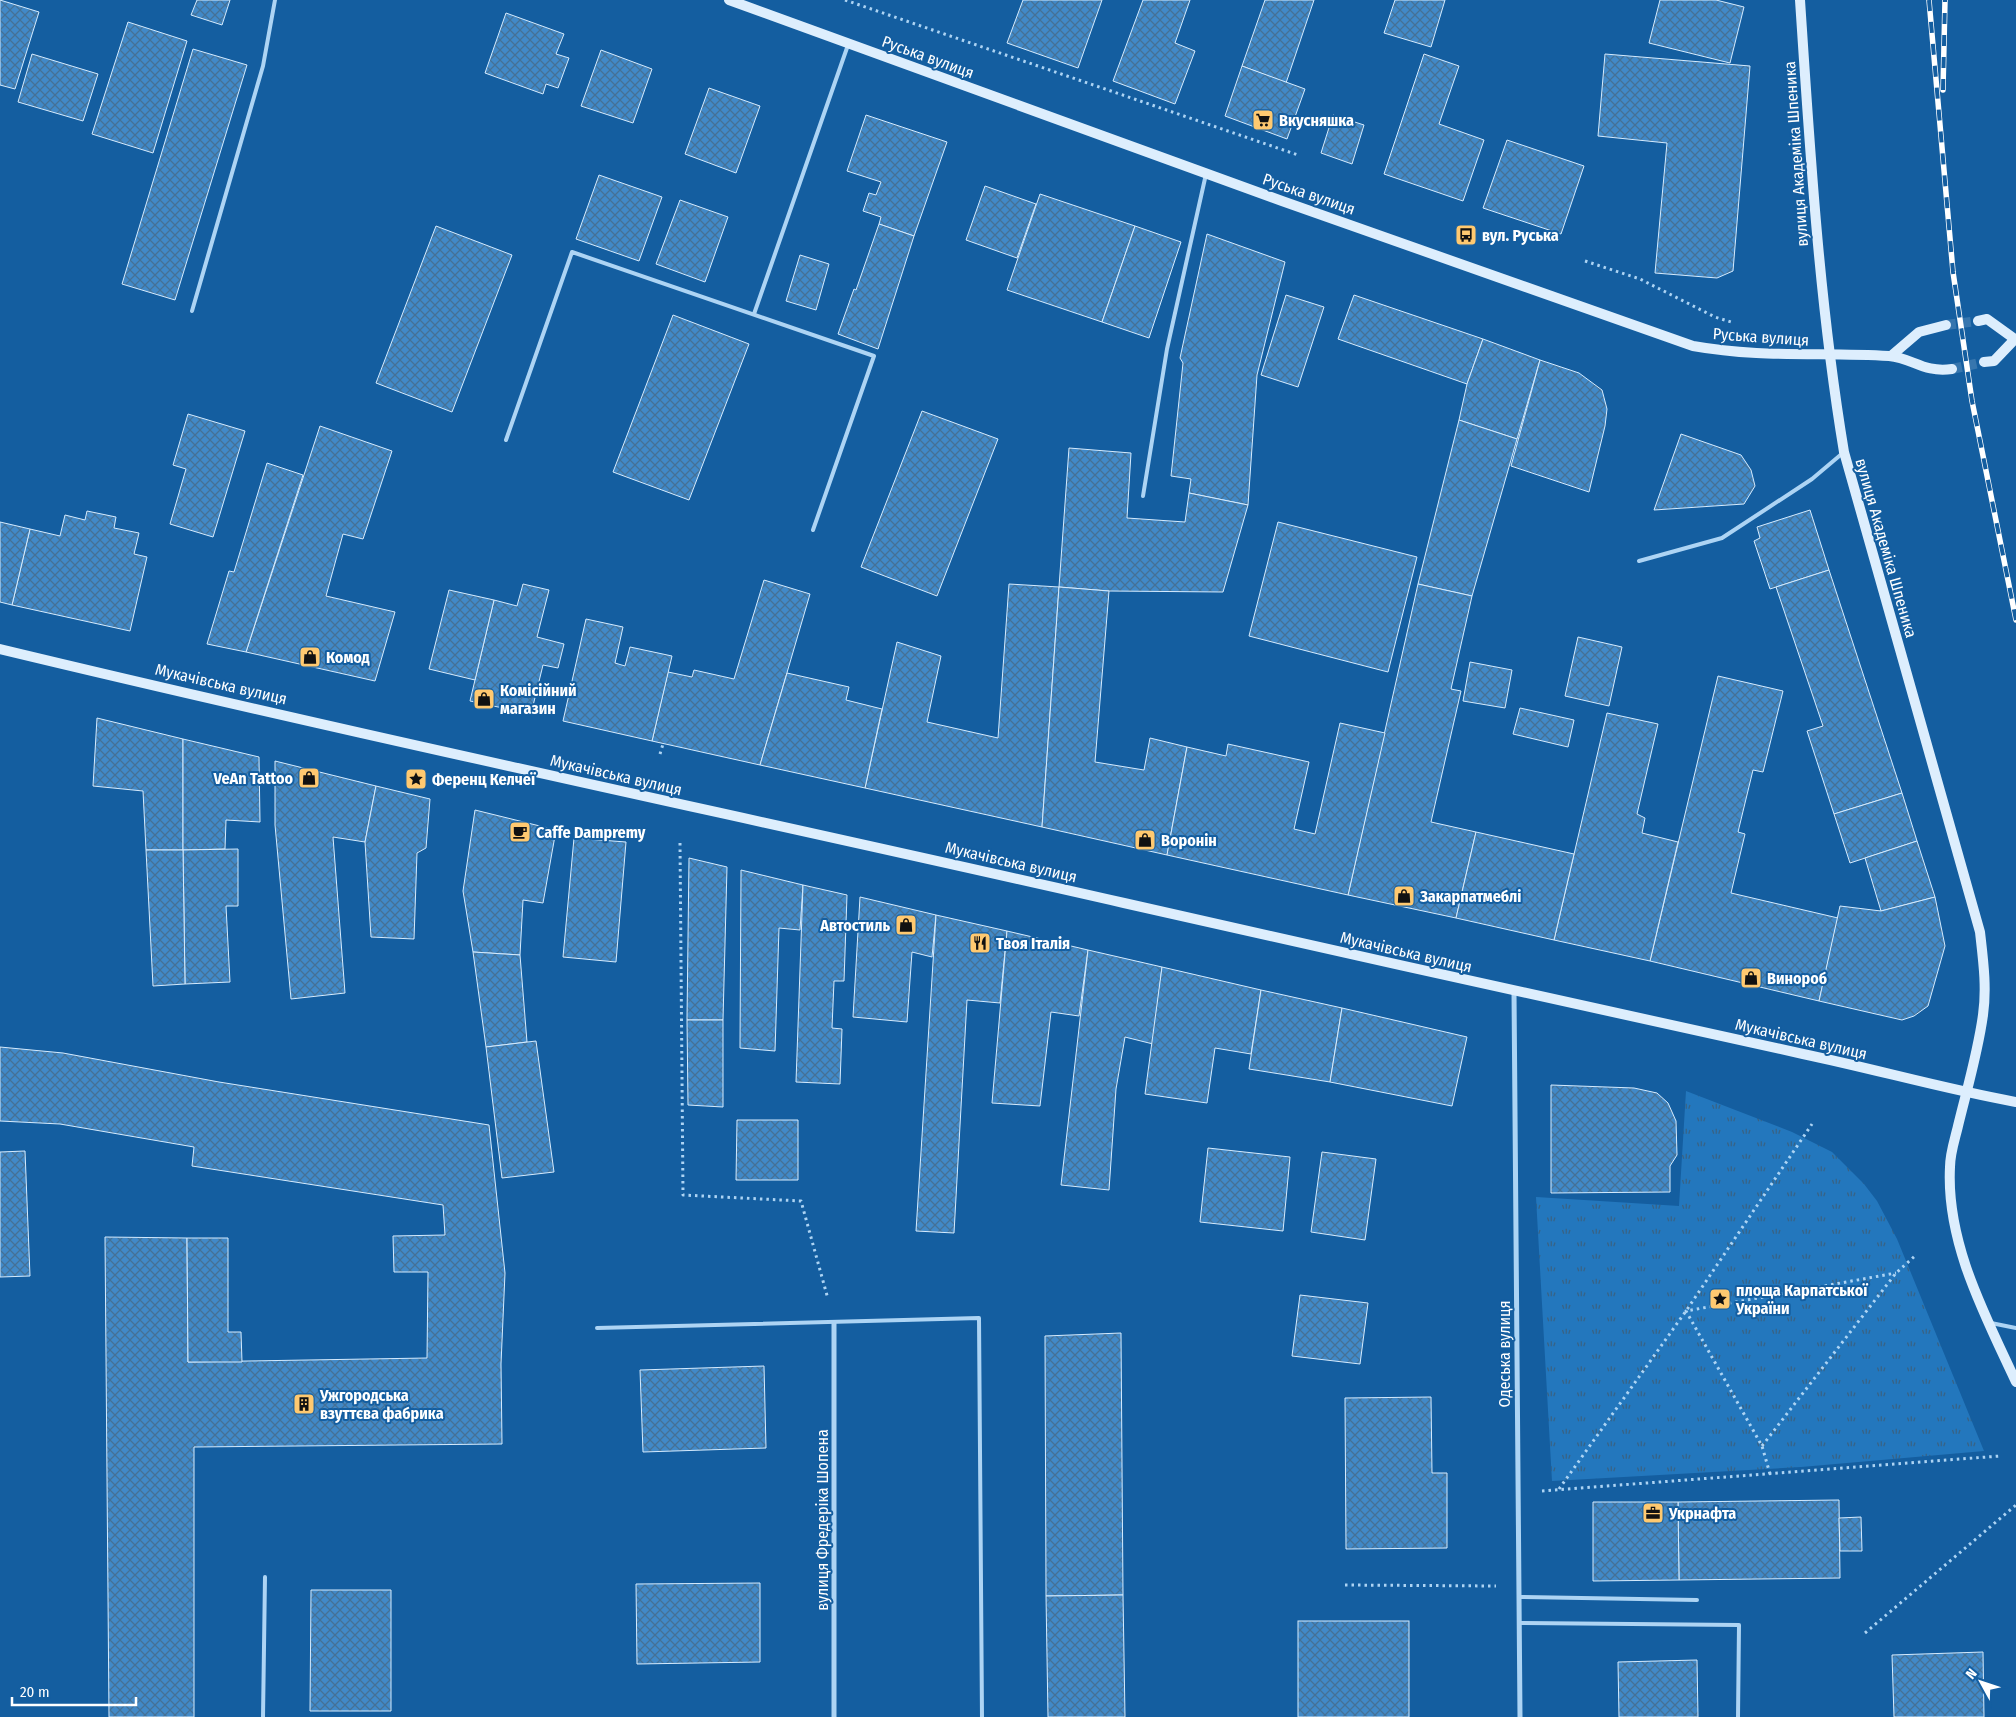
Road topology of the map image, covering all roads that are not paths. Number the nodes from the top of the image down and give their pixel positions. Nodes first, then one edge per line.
1 (275, 0) edge
2 (729, 0) edge
3 (1800, 0) edge
4 (849, 44) junction
5 (1206, 174) junction
6 (192, 311) dead end
7 (754, 314) junction
8 (1978, 321) tunnel mouth
9 (1946, 325) tunnel mouth
10 (2015, 339) edge
11 (1830, 356) junction
12 (1891, 356) junction
13 (1984, 362) tunnel mouth
14 (1952, 369) tunnel mouth
15 (506, 440) dead end
16 (1844, 452) junction
17 (1143, 496) dead end
18 (813, 530) dead end
19 (1639, 561) dead end
20 (0, 649) edge
21 (1514, 992) junction
22 (1966, 1093) junction
23 (2016, 1102) edge
24 (1988, 1322) junction
25 (834, 1323) junction
26 (597, 1328) dead end
27 (2016, 1328) edge
28 (2016, 1382) edge
29 (265, 1577) dead end
30 (1519, 1597) junction
31 (1697, 1600) dead end
32 (1519, 1623) junction
33 (263, 1717) edge
34 (834, 1717) edge
35 (982, 1717) edge
36 (1520, 1717) edge
37 (1738, 1717) edge

1 - 6 lane
2 - 4 main road, Руська вулиця
3 - 11 main road, вулиця Академіка Шпеника
4 - 5 main road, Руська вулиця
4 - 7 lane
5 - 11 main road, Руська вулиця
5 - 17 lane
7 - 15 lane
7 - 18 lane
8 - 10 main road
9 - 12 main road
10 - 13 main road
11 - 12 main road, Руська вулиця
11 - 16 main road, вулиця Академіка Шпеника
12 - 14 main road, Руська вулиця
16 - 19 lane
16 - 22 main road, вулиця Академіка Шпеника
20 - 21 main road, Мукачівська вулиця
21 - 22 main road, Мукачівська вулиця
21 - 30 street, Одеська вулиця
22 - 23 main road, Мукачівська вулиця
22 - 24 main road, вулиця Академіка Шпеника
24 - 27 lane
24 - 28 main road, вулиця Академіка Шпеника
25 - 26 lane
25 - 34 street, вулиця Фредеріка Шопена
25 - 35 lane
29 - 33 lane
30 - 31 lane
30 - 32 street, Одеська вулиця
32 - 36 street, Одеська вулиця
32 - 37 lane

